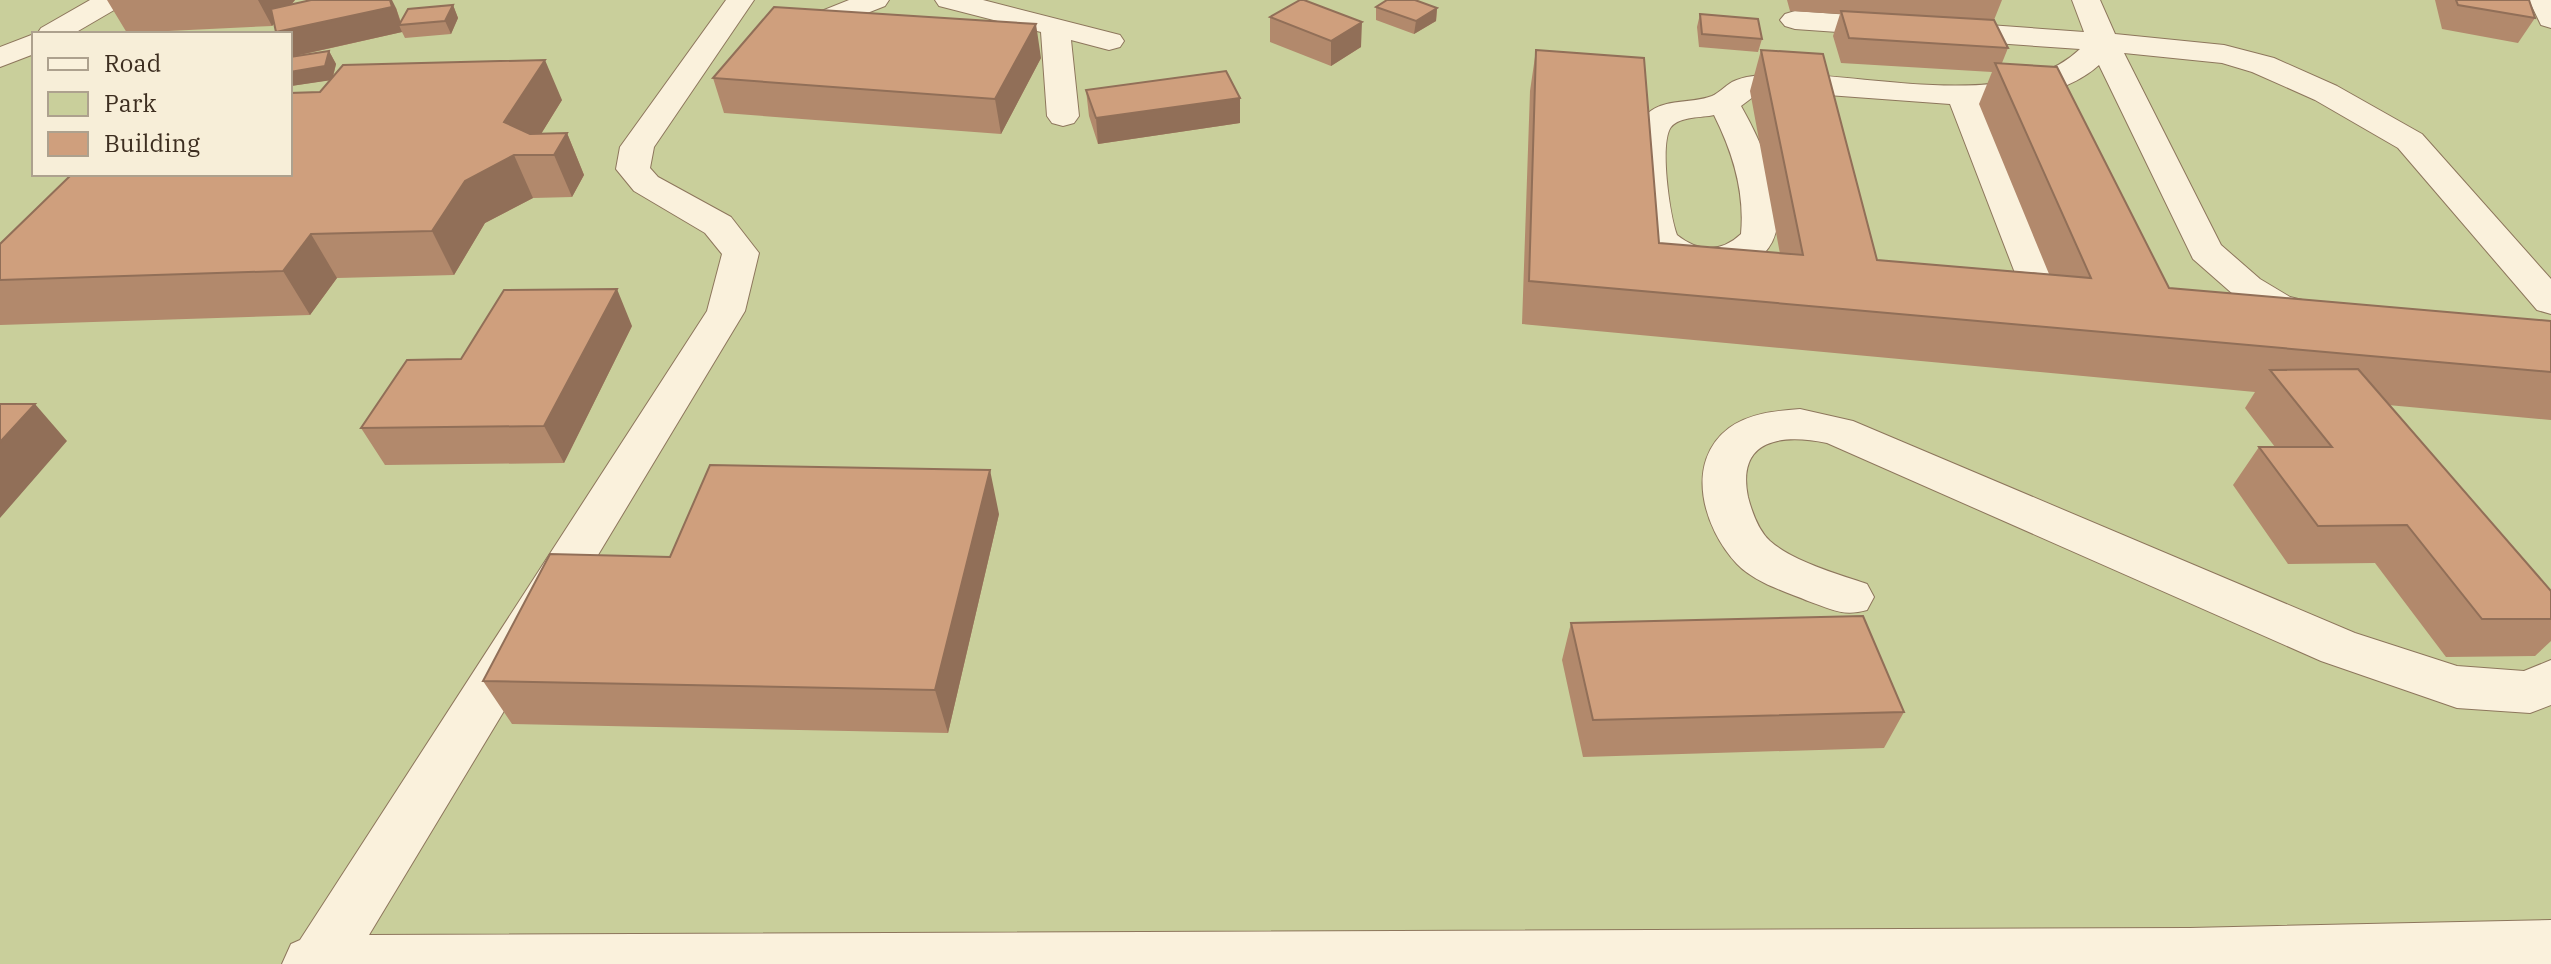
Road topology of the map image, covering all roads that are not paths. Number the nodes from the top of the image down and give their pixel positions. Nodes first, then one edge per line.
1 (111, 0) edge
2 (740, 0) edge
3 (875, 0) edge
4 (941, 0) edge
5 (949, 0) edge
6 (2086, 0) edge
7 (2543, 0) edge
8 (2551, 19) edge
9 (1795, 20) dead end
10 (1055, 25) junction
11 (939, 31) edge
12 (55, 32) edge
13 (794, 32) edge
14 (1109, 41) dead end
15 (2103, 42) junction
16 (32, 44) edge
17 (0, 58) edge
18 (1962, 94) junction
19 (1723, 103) junction
20 (1063, 116) dead end
21 (1960, 300) edge
22 (2551, 302) edge
23 (2346, 318) edge
24 (1850, 597) dead end
25 (2551, 680) edge
26 (2551, 948) edge
27 (312, 964) edge
28 (319, 964) edge

1 - 12 street
2 - 28 street
3 - 13 street
4 - 11 street
5 - 10 street
6 - 15 street
7 - 8 street
9 - 15 street
10 - 14 street
10 - 20 street
15 - 18 street
15 - 22 street
15 - 23 street
16 - 17 street
18 - 19 street
18 - 21 street
19 - 19 street
24 - 25 street
26 - 28 street
27 - 28 street

